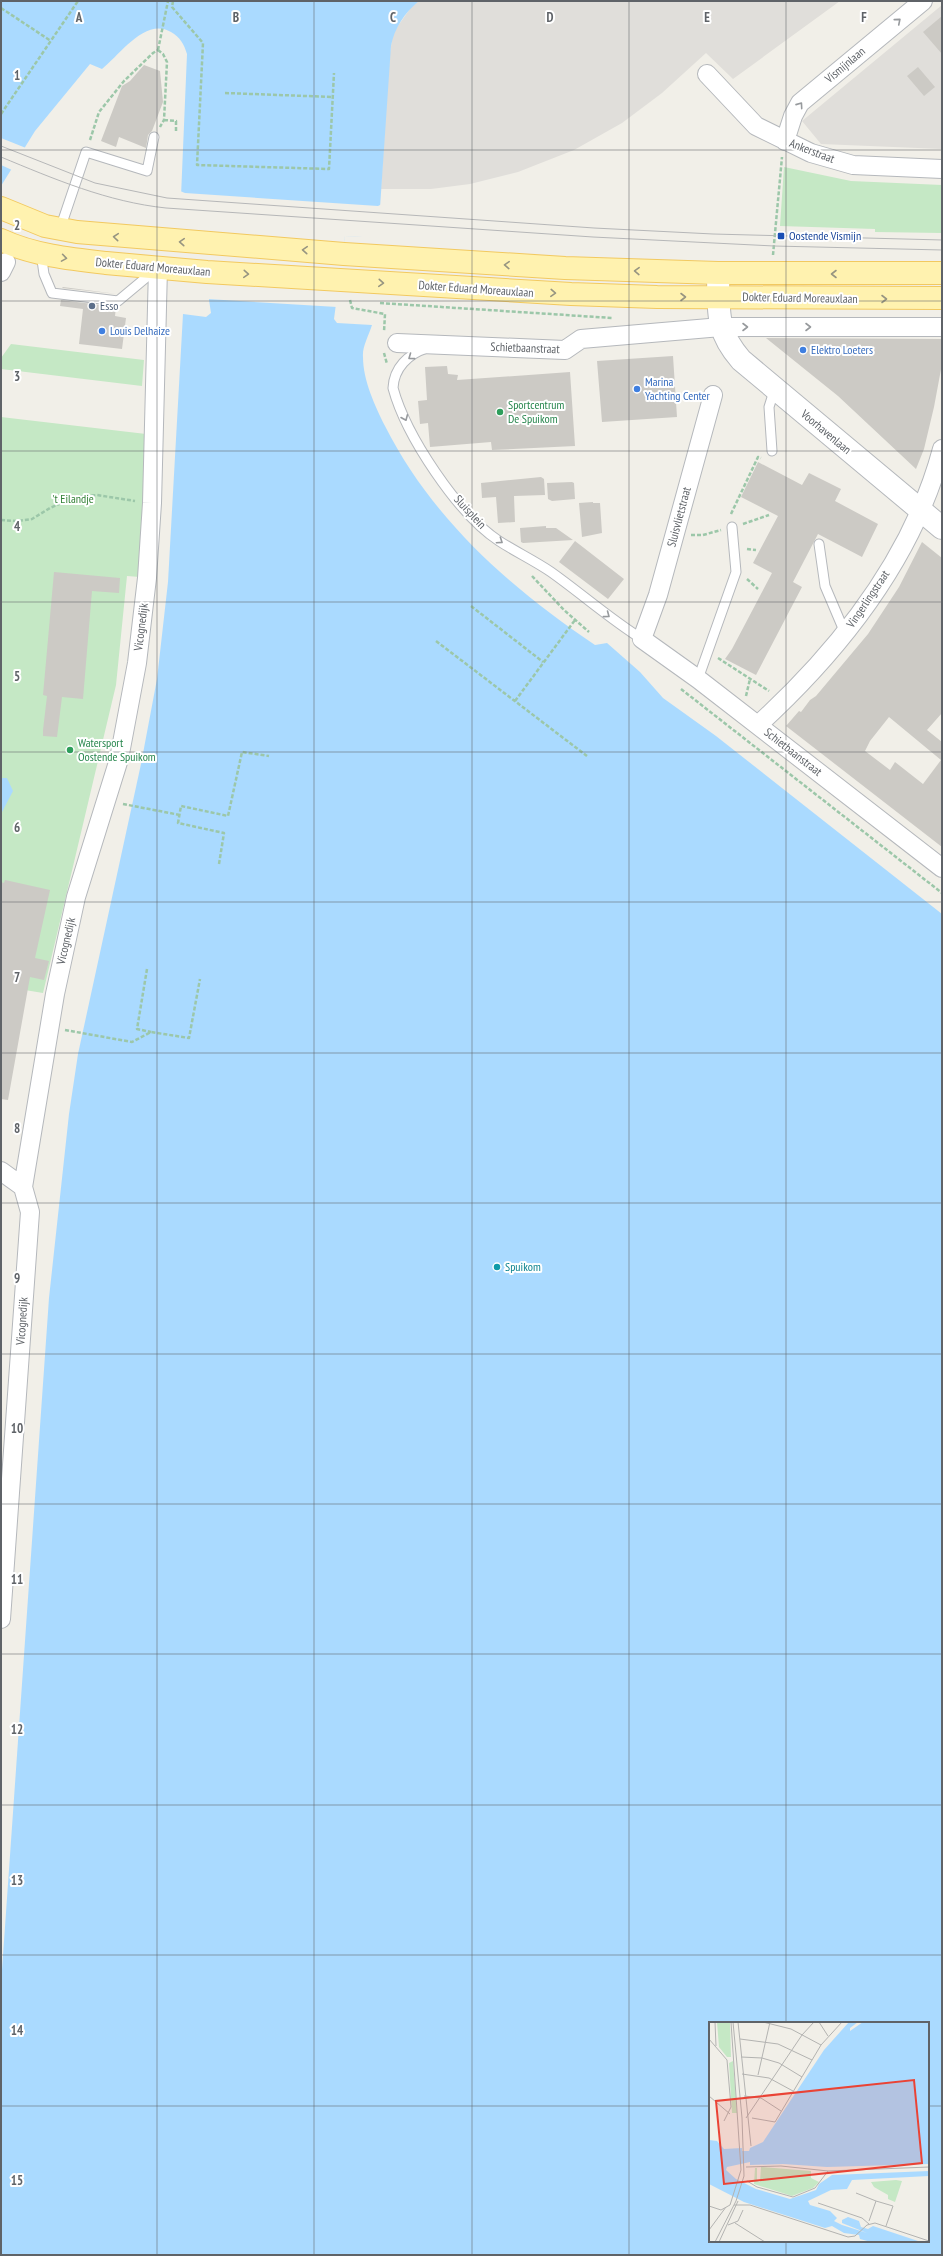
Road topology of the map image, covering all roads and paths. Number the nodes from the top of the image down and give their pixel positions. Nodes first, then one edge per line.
1 (78, 1) edge
2 (168, 1) edge
3 (173, 1) edge
4 (923, 1) edge
5 (1, 8) edge
6 (51, 41) junction
7 (158, 50) junction
8 (334, 73) dead end
9 (706, 74) dead end
10 (225, 93) dead end
11 (333, 97) junction
12 (1, 114) edge
13 (176, 132) dead end
14 (154, 137) dead end
15 (785, 141) junction
16 (86, 152) junction
17 (942, 169) edge
18 (1, 208) edge
19 (774, 229) junction
20 (60, 230) junction
21 (780, 230) dead end
22 (40, 252) junction
23 (5, 255) edge
24 (773, 259) dead end
25 (158, 268) junction
26 (718, 273) junction
27 (942, 274) edge
28 (719, 297) junction
29 (942, 298) edge
30 (350, 300) dead end
31 (721, 327) junction
32 (942, 327) edge
33 (391, 340) joint
34 (438, 345) junction
35 (775, 388) junction
36 (713, 395) dead end
37 (942, 449) edge
38 (772, 451) joint
39 (152, 503) junction
40 (922, 511) junction
41 (730, 516) dead end
42 (1, 520) edge
43 (732, 527) dead end
44 (942, 528) edge
45 (819, 544) dead end
46 (531, 576) dead end
47 (471, 606) dead end
48 (575, 620) junction
49 (589, 632) dead end
50 (844, 633) junction
51 (642, 639) junction
52 (436, 641) dead end
53 (708, 651) junction
54 (543, 662) junction
55 (698, 679) junction
56 (515, 700) junction
57 (784, 701) junction
58 (758, 725) junction
59 (269, 756) dead end
60 (587, 756) dead end
61 (106, 801) junction
62 (180, 815) junction
63 (218, 864) dead end
64 (942, 868) edge
65 (148, 969) dead end
66 (200, 979) dead end
67 (49, 1027) junction
68 (151, 1032) junction
69 (1, 1171) edge
70 (23, 1187) junction
71 (1, 1619) edge

1 - 6 path
2 - 7 path
3 - 11 path
15 -> 4 street, Vismijnlaan
5 - 6 path
6 - 12 path
7 - 13 path
7 - 16 path
8 - 11 path
9 - 15 street, Ankerstraat
10 - 11 path
14 - 16 lane
15 - 17 street, Ankerstraat
15 - 19 path
16 - 20 lane
18 - 20 main road, Dokter Eduard Moreauxlaan
19 - 21 path
19 - 24 path
26 -> 20 main road, Dokter Eduard Moreauxlaan
22 - 23 main road, Dokter Eduard Moreauxlaan
22 -> 25 main road, Dokter Eduard Moreauxlaan
22 - 25 lane
25 -> 28 main road, Dokter Eduard Moreauxlaan
25 - 39 street, Vicognedijk
27 -> 26 main road, Dokter Eduard Moreauxlaan
26 - 28 street, Voorhavenlaan
28 -> 29 main road, Dokter Eduard Moreauxlaan
28 - 31 street, Voorhavenlaan
30 - 33 path
31 -> 32 street
31 - 34 street, Schietbaanstraat
31 - 35 street, Voorhavenlaan
33 - 34 street, Schietbaanstraat
34 -> 51 lane, Sluisplein
35 - 38 lane
35 - 40 street, Voorhavenlaan
36 - 51 street, Sluisvlietstraat
37 - 40 street, Vingerlingstraat
38 - 41 path
39 - 42 path
39 - 61 street, Vicognedijk
40 - 44 street, Voorhavenlaan
40 - 50 street, Vingerlingstraat
43 - 53 lane
45 - 50 lane
46 - 48 path
47 - 54 path
48 - 49 path
48 - 54 path
50 - 57 street, Vingerlingstraat
51 - 55 street, Schietbaanstraat
52 - 56 path
53 - 55 lane
53 - 57 path
54 - 56 path
55 - 58 street, Schietbaanstraat
56 - 60 path
57 - 58 street, Vingerlingstraat
58 - 64 street, Schietbaanstraat
59 - 62 path
61 - 62 path
61 - 67 street, Vicognedijk
62 - 63 path
65 - 68 path
66 - 68 path
67 - 68 path
67 - 70 street, Vicognedijk
69 - 70 street
70 - 71 street, Vicognedijk

